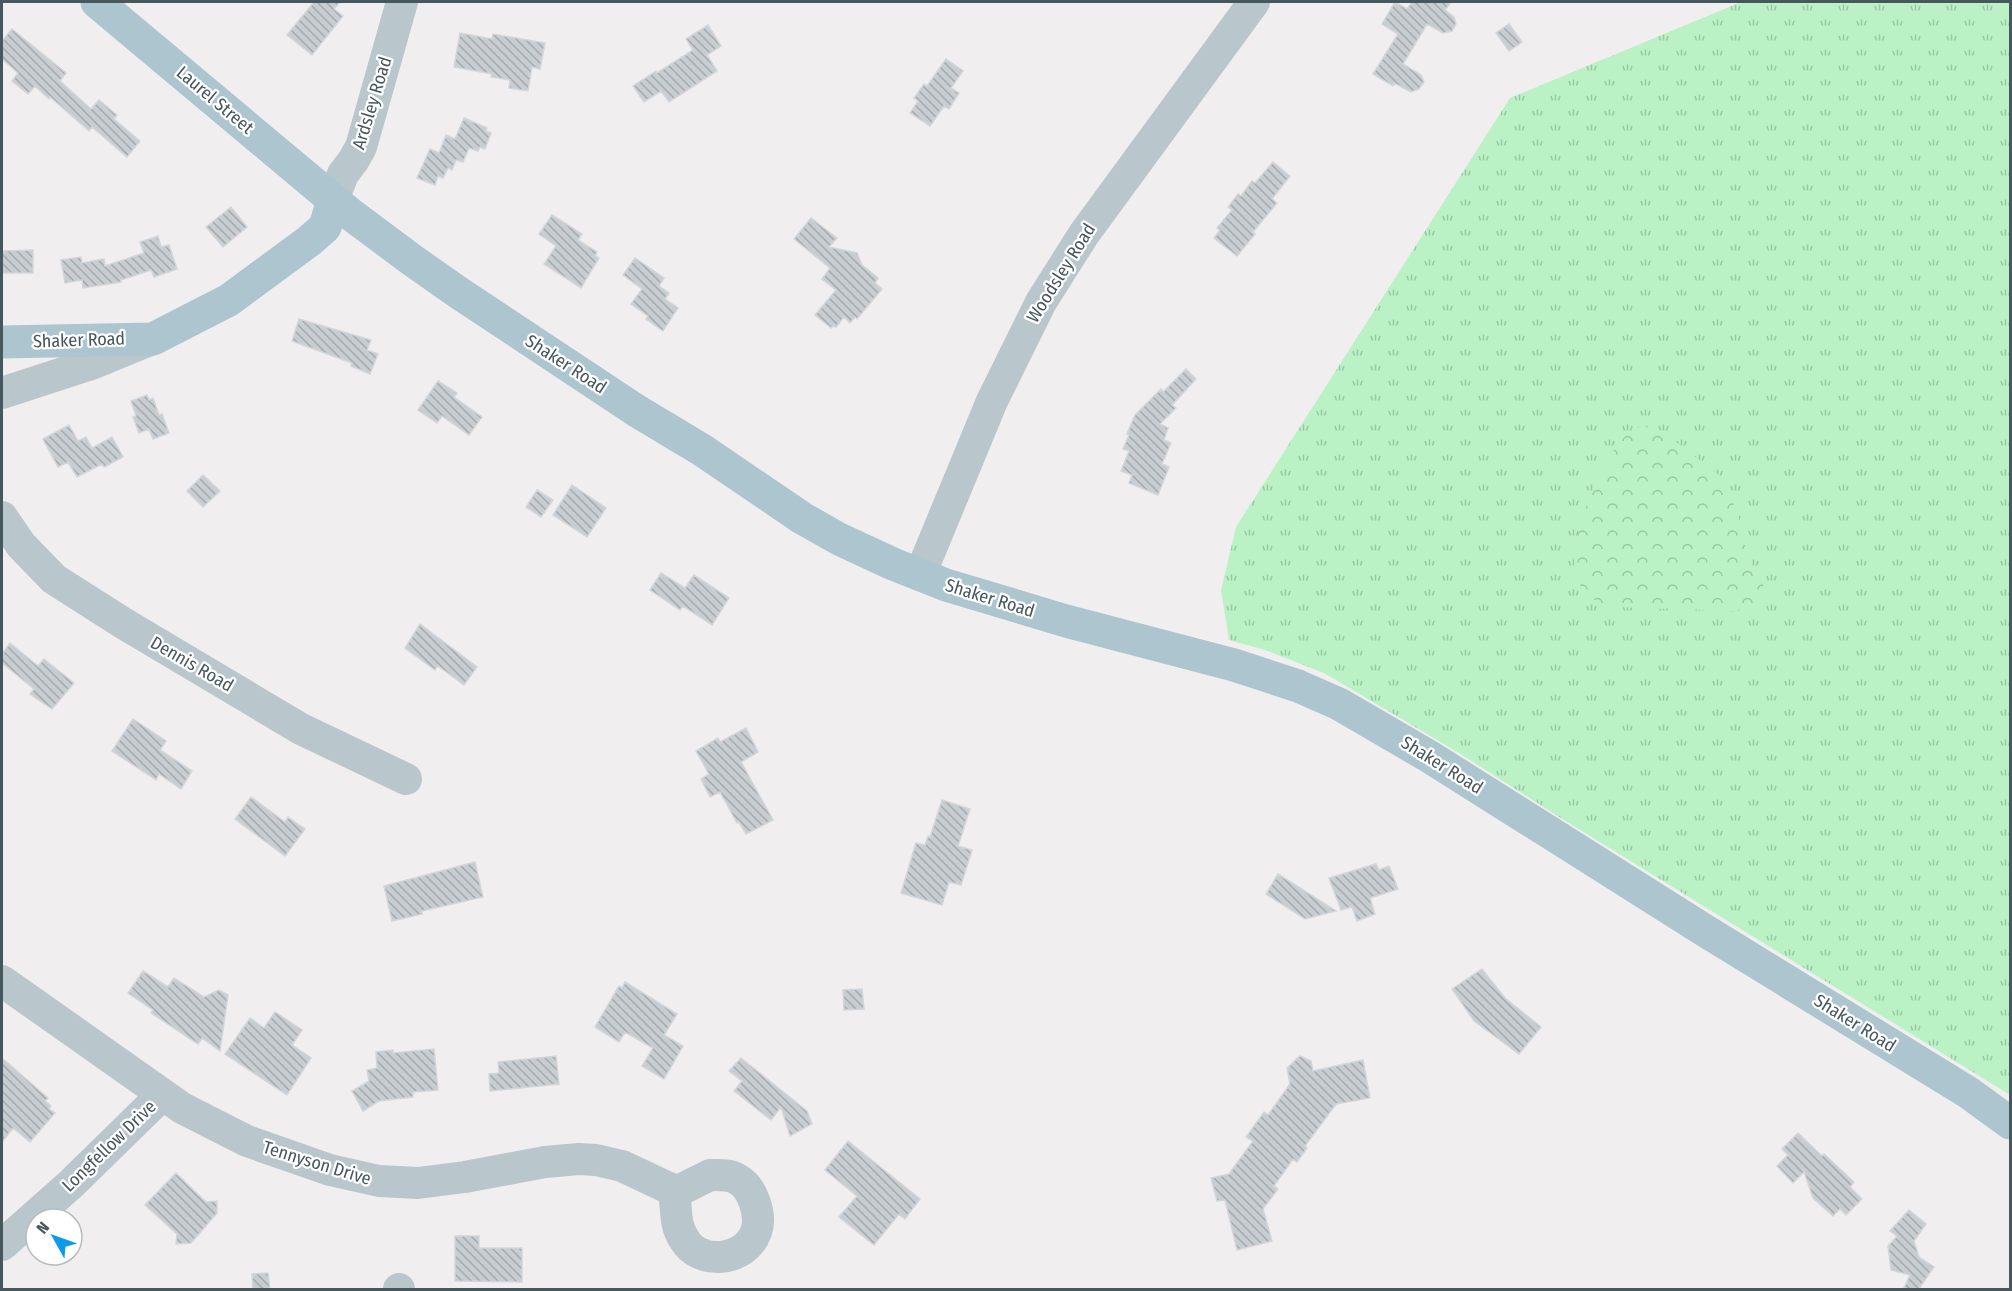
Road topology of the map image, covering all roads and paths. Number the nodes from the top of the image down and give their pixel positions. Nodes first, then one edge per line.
1 (97, 2) edge
2 (402, 2) edge
3 (1254, 2) edge
4 (333, 200) junction
5 (153, 339) junction
6 (2, 342) edge
7 (2, 393) edge
8 (2, 518) edge
9 (920, 574) junction
10 (406, 779) dead end
11 (2, 981) edge
12 (162, 1095) junction
13 (2010, 1123) edge
14 (673, 1190) dead end
15 (2, 1245) edge

1 - 4 main road, Laurel Street
2 - 4 street, Ardsley Road
3 - 9 street, Woodsley Road
4 - 5 main road, Shaker Road
4 - 9 main road, Shaker Road
5 - 6 main road, Shaker Road
5 - 7 street
8 - 10 street, Dennis Road
9 - 13 main road, Shaker Road
11 - 12 street, Tennyson Drive
12 - 14 street, Tennyson Drive
12 - 15 street, Longfellow Drive

